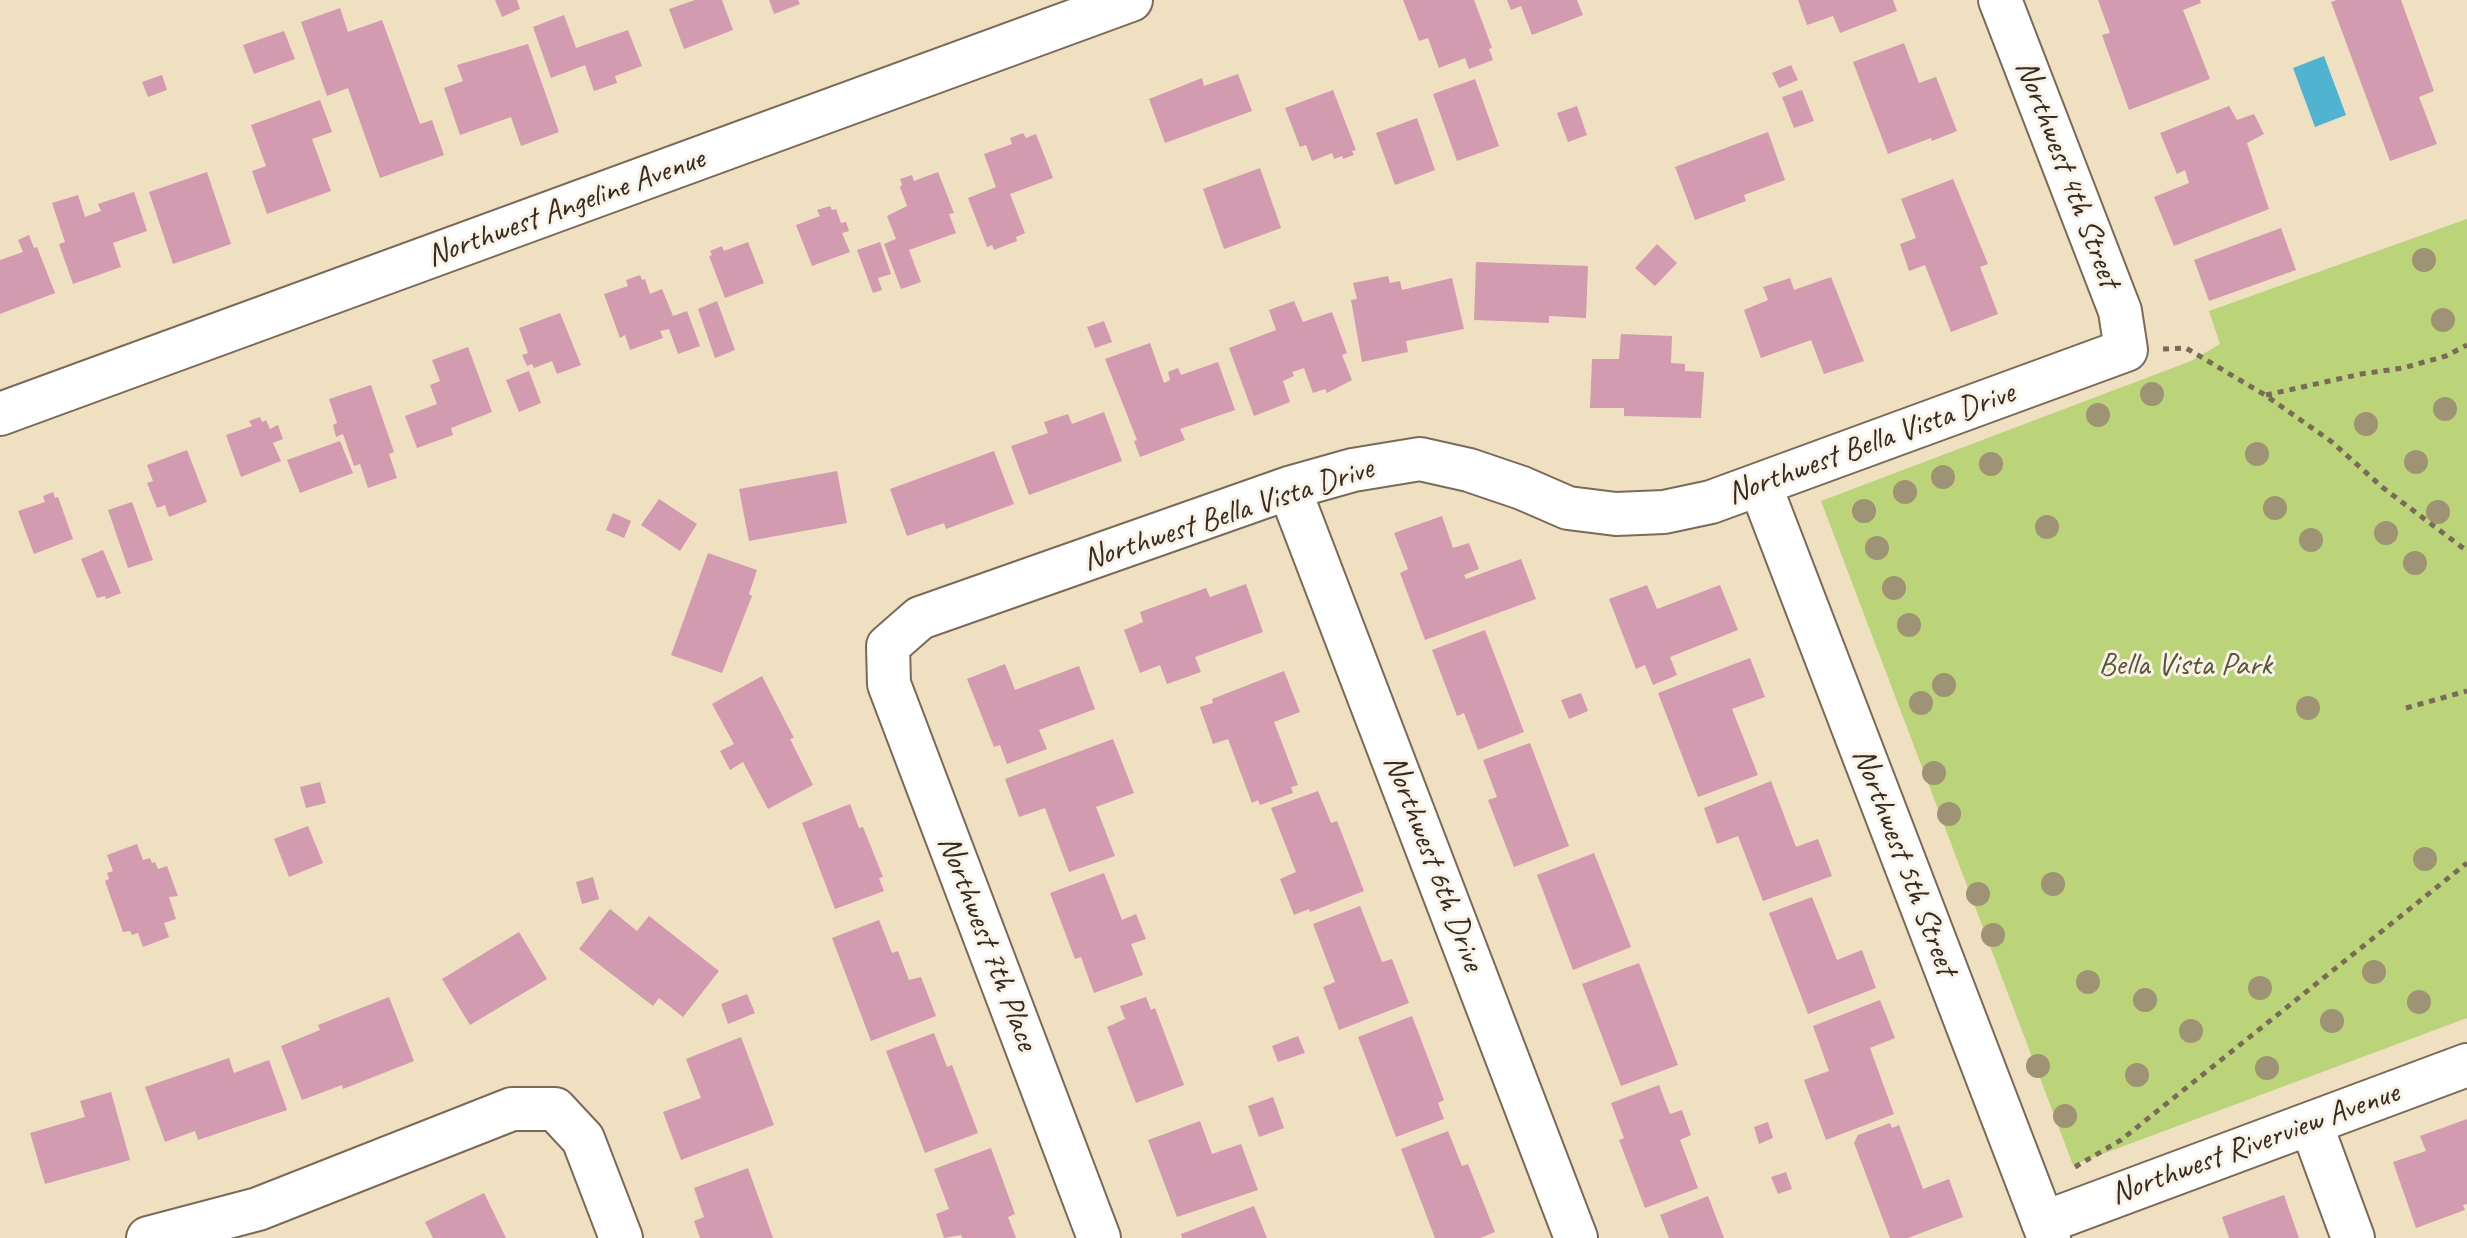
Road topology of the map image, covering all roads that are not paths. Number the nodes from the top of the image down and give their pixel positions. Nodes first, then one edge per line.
1 (1131, 0) edge
2 (2000, 0) edge
3 (2126, 350) joint
4 (0, 414) edge
5 (1760, 485) junction
6 (1289, 488) junction
7 (888, 646) joint
8 (2467, 1065) edge
9 (2311, 1124) junction
10 (2046, 1230) edge
11 (148, 1238) edge
12 (621, 1238) edge
13 (1099, 1238) edge
14 (1576, 1238) edge
15 (2353, 1238) edge

1 - 4 street, Northwest Angeline Avenue
2 - 3 street, Northwest 4th Street
3 - 5 street, Northwest Bella Vista Drive
5 - 6 street, Northwest Bella Vista Drive
5 - 10 street, Northwest 5th Street
6 - 7 street, Northwest Bella Vista Drive
6 - 14 street, Northwest 6th Drive
7 - 13 street, Northwest 7th Place
8 - 9 street, Northwest Riverview Avenue
9 - 10 street, Northwest Riverview Avenue
9 - 15 street
11 - 12 street

